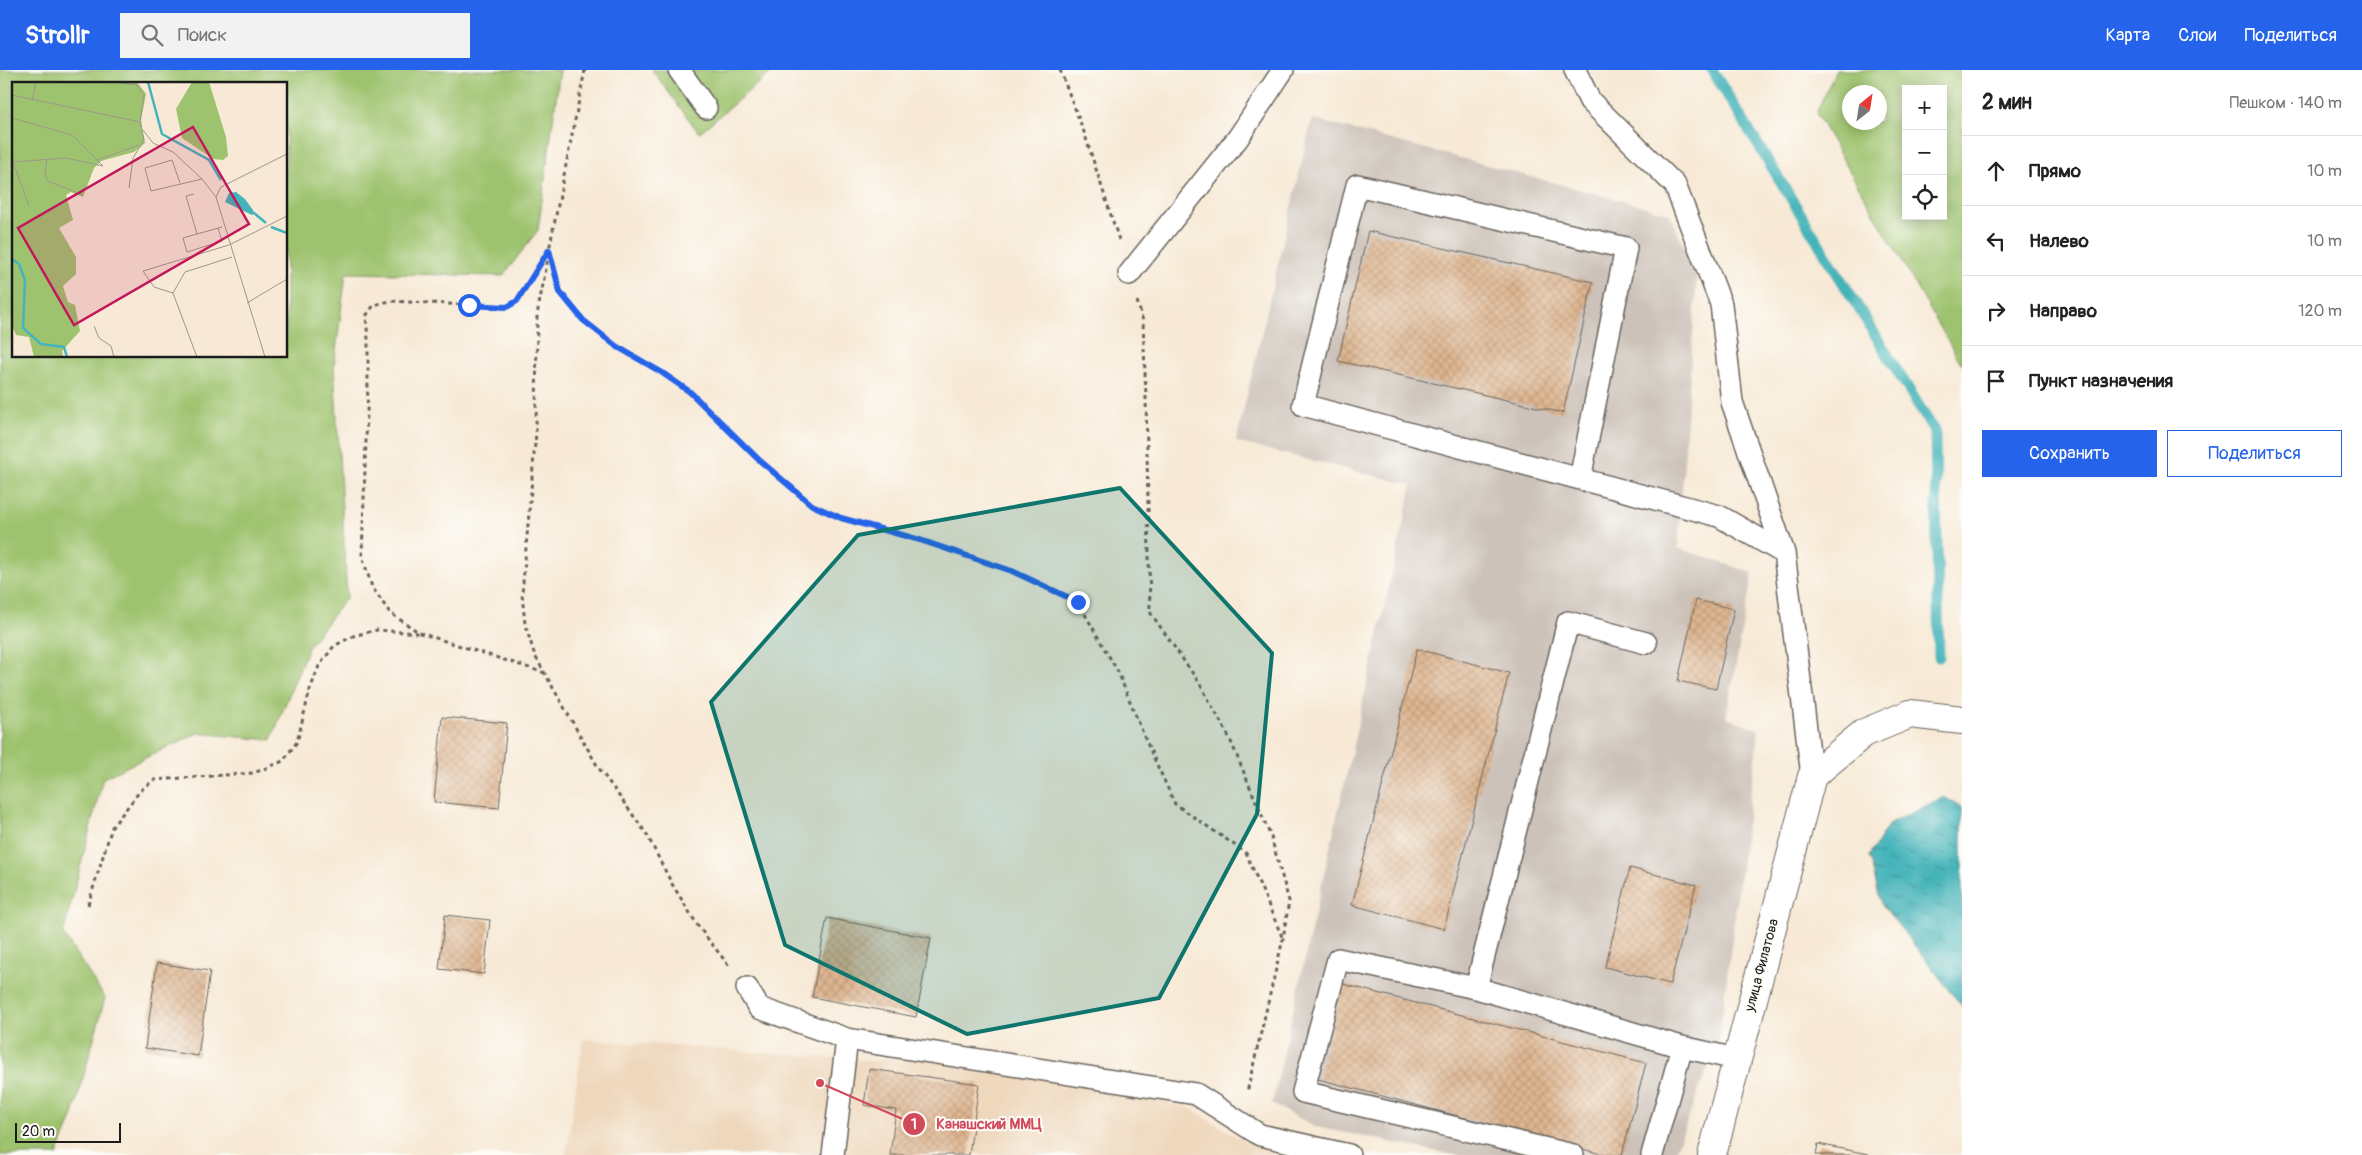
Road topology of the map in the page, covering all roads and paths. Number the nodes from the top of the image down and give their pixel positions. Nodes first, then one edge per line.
1 (585, 70) edge
2 (679, 70) edge
3 (1060, 70) edge
4 (1283, 70) edge
5 (1575, 70) edge
6 (706, 108) dead end
7 (549, 250) junction
8 (1129, 274) junction
9 (1580, 479) junction
10 (1784, 553) junction
11 (420, 633) junction
12 (1646, 643) dead end
13 (545, 673) junction
14 (1962, 720) edge
15 (1812, 776) junction
16 (88, 905) dead end
17 (1283, 939) junction
18 (747, 988) joint
19 (1476, 988) junction
20 (847, 1039) junction
21 (1682, 1047) junction
22 (1736, 1059) junction
23 (1260, 1135) junction
24 (834, 1155) edge
25 (1349, 1155) edge
26 (1573, 1155) edge
27 (1652, 1155) edge
28 (1712, 1155) edge

1 - 7 path
2 - 6 lane
3 - 8 path
4 - 8 lane
5 - 10 lane
7 - 11 path
7 - 13 path
7 - 17 path
8 - 17 path
9 - 9 lane
9 - 10 lane
10 - 15 lane
11 - 13 path
11 - 16 path
12 - 19 lane
13 - 18 path
14 - 15 street
15 - 22 street, улица Филатова
17 - 23 path
18 - 20 lane
19 - 21 lane
19 - 26 lane
20 - 23 lane
20 - 24 lane
21 - 22 lane
21 - 27 lane
22 - 28 street, улица Филатова
23 - 25 lane

